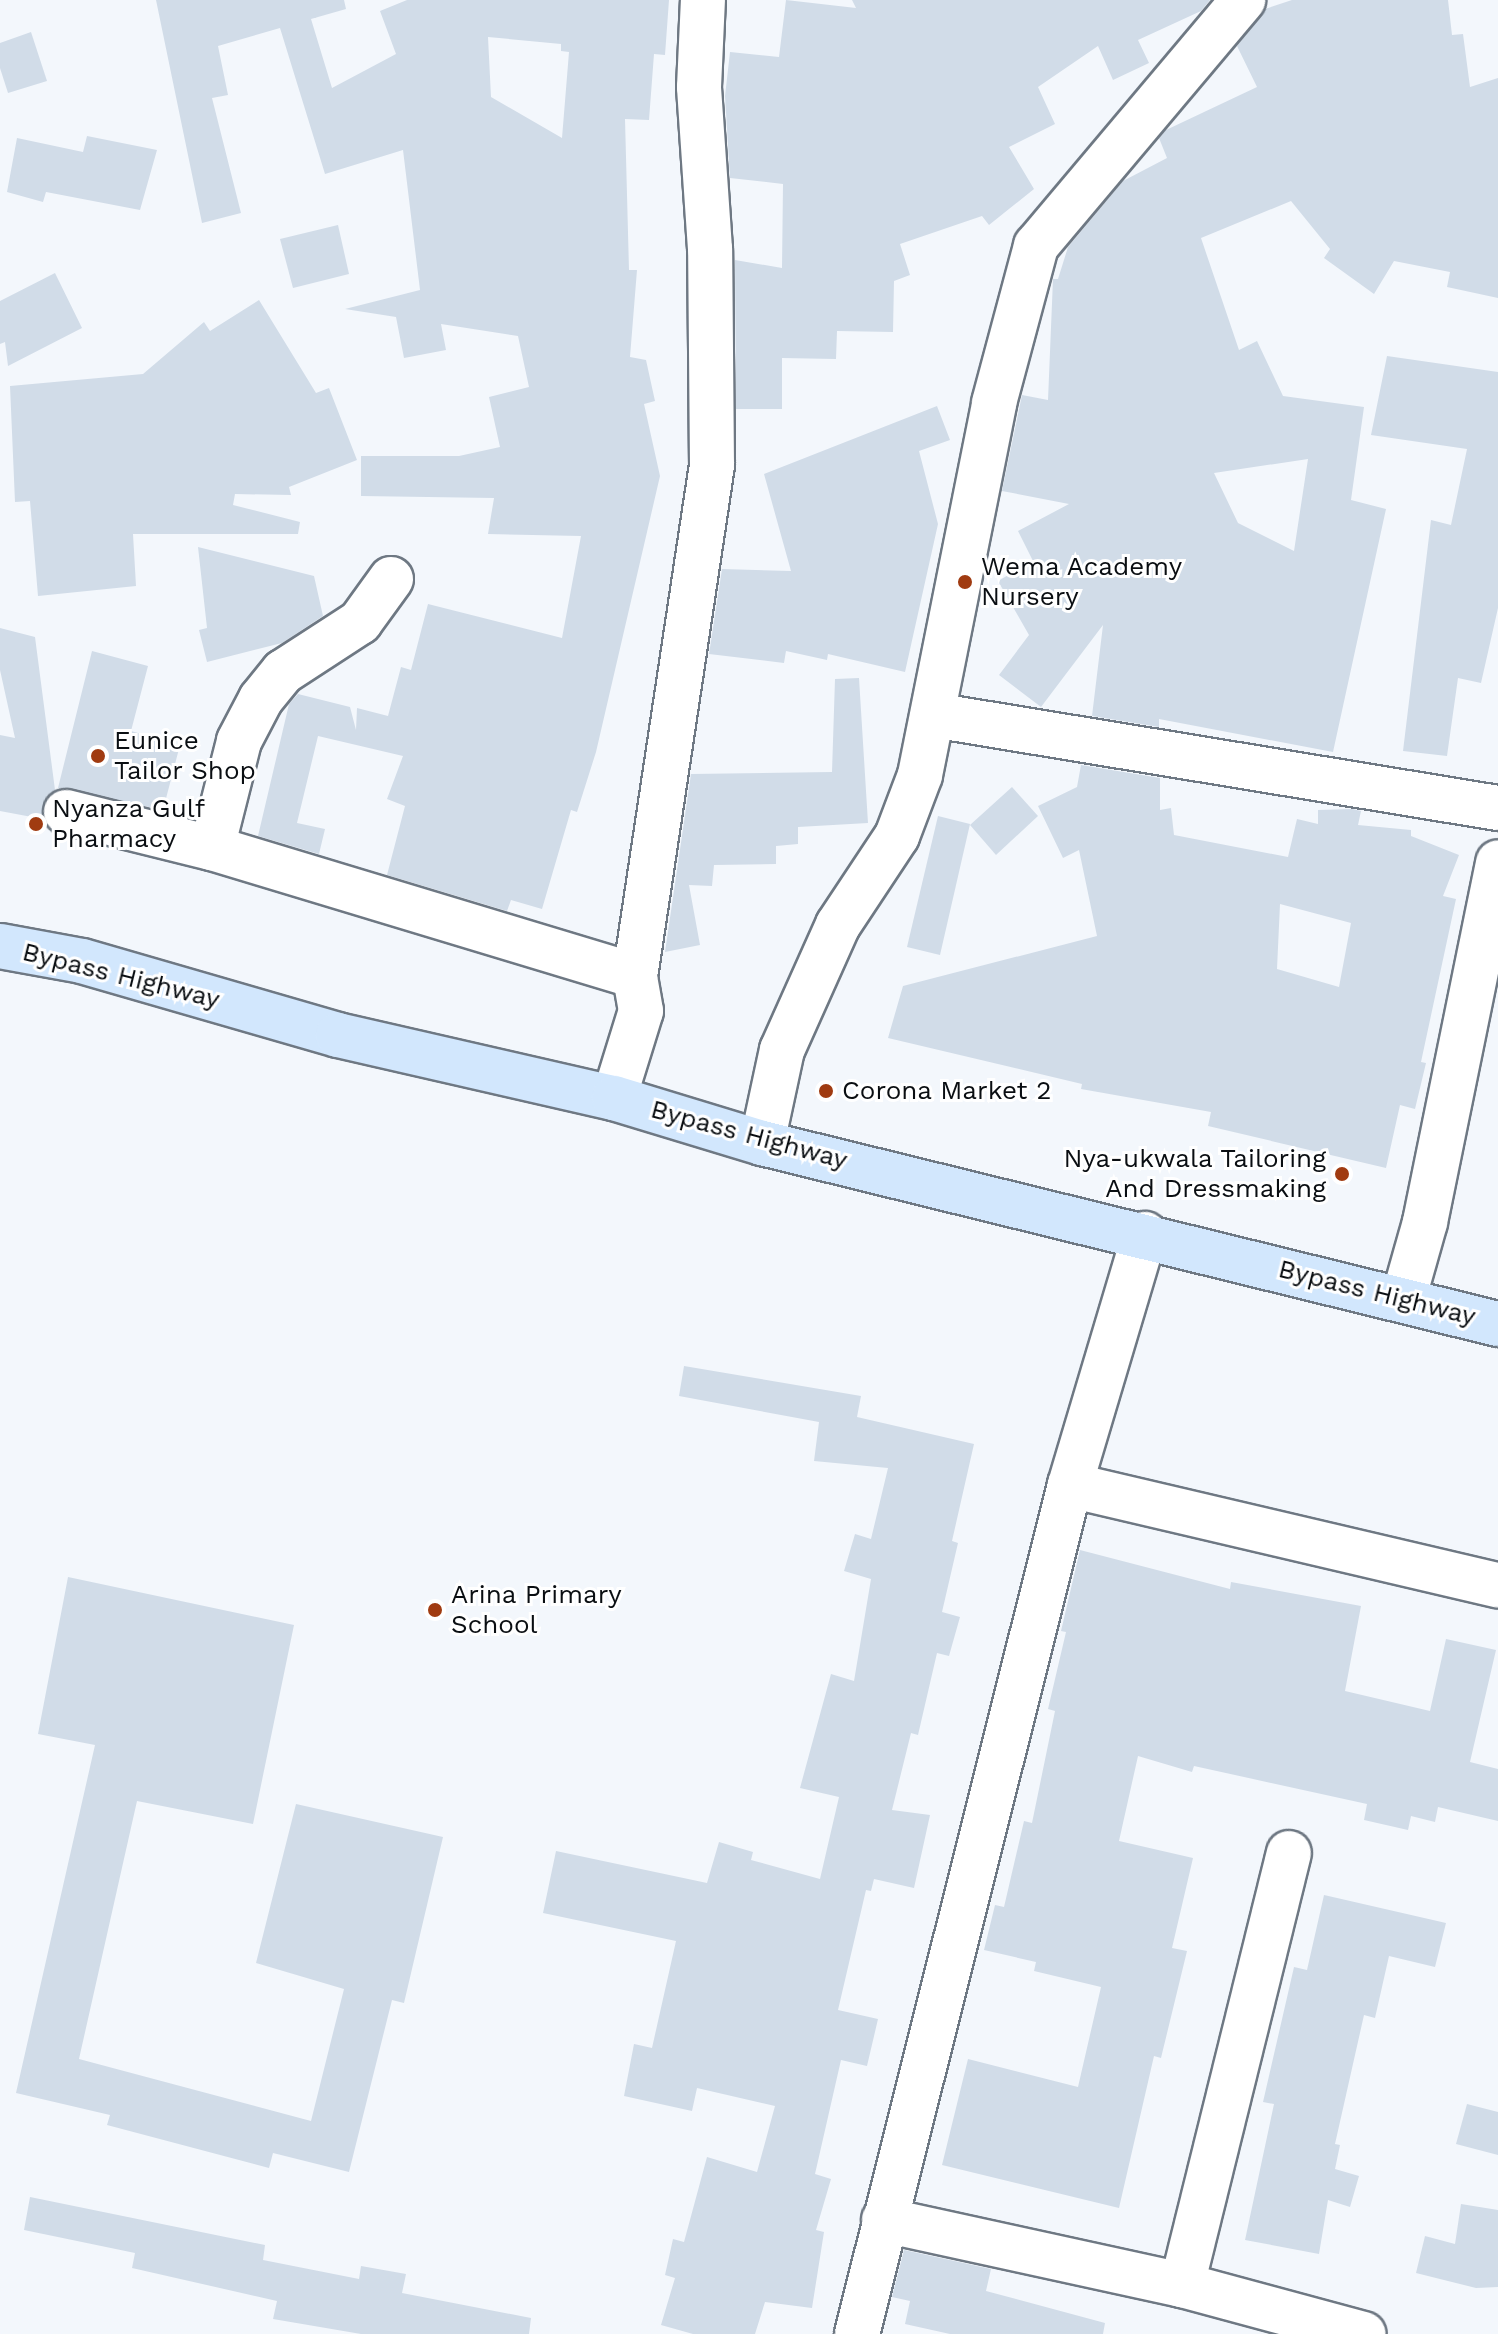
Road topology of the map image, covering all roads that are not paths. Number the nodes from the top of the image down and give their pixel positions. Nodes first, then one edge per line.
1 (703, 0) edge
2 (1243, 0) edge
3 (391, 579) dead end
4 (933, 715) junction
5 (1498, 808) edge
6 (66, 812) dead end
7 (212, 848) junction
8 (1498, 862) edge
9 (0, 946) edge
10 (635, 976) junction
11 (614, 1098) junction
12 (762, 1143) junction
13 (1145, 1234) junction
14 (1403, 1300) junction
15 (1498, 1324) edge
16 (1070, 1485) junction
17 (1498, 1585) edge
18 (1289, 1853) dead end
19 (884, 2220) junction
20 (1182, 2285) junction
21 (857, 2334) edge
22 (1364, 2334) edge

1 - 10 street
2 - 4 street
3 - 7 street
4 - 5 street
4 - 12 street
6 - 7 street
7 - 10 street
8 - 14 street
9 - 11 main road, Bypass Highway
10 - 11 street
11 - 12 main road, Bypass Highway
12 - 13 main road, Bypass Highway
13 - 14 main road, Bypass Highway
13 - 16 street
14 - 15 main road, Bypass Highway
16 - 17 street
16 - 19 street
18 - 20 street
19 - 20 street
19 - 21 street
20 - 22 street

